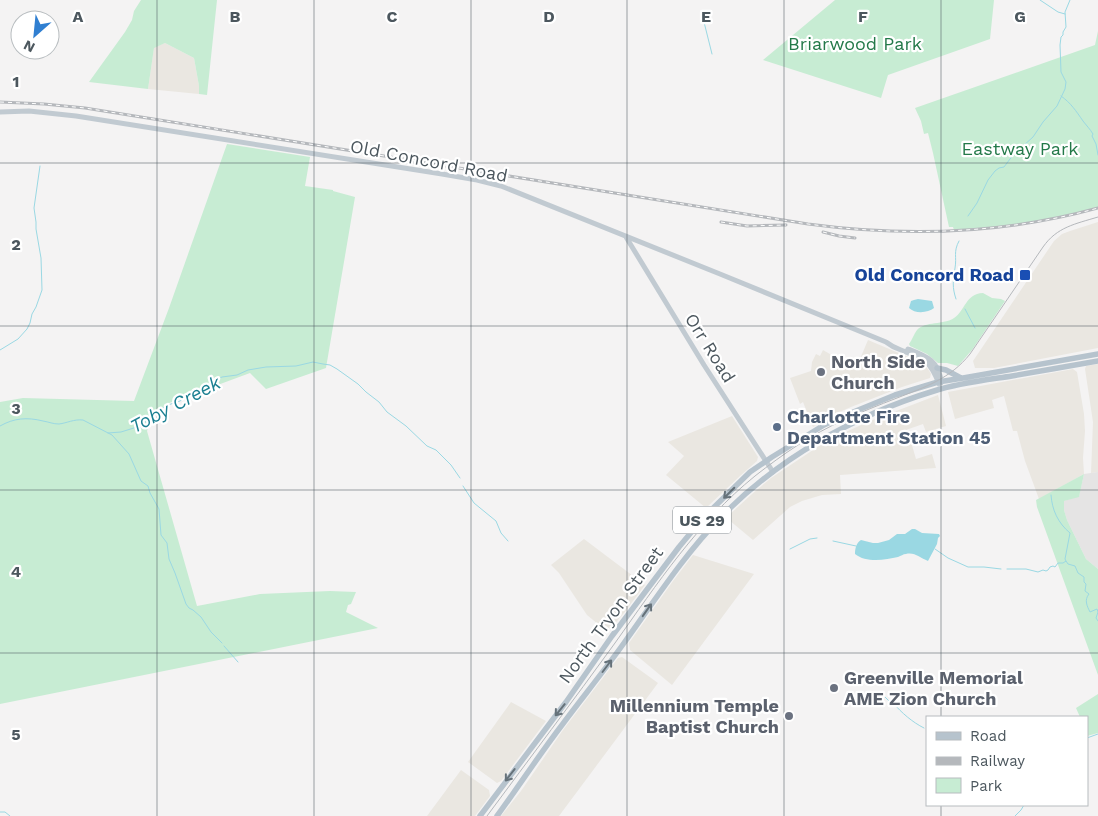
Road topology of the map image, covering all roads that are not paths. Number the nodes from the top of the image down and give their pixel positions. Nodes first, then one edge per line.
1 (0, 112) edge
2 (626, 236) junction
3 (886, 342) junction
4 (1098, 355) edge
5 (1098, 361) edge
6 (1079, 364) junction
7 (937, 368) junction
8 (963, 378) junction
9 (939, 381) junction
10 (941, 389) junction
11 (766, 462) junction
12 (773, 472) junction
13 (480, 816) edge
14 (497, 816) edge

1 - 2 street, Old Concord Road
2 - 3 street, Old Concord Road
2 - 11 street, Orr Road
3 - 7 street, Old Concord Road
3 - 9 street, Old Concord Road
4 - 6 main road
4 - 8 main road, North Tryon Street / US 29
5 - 6 main road, North Tryon Street / US 29
6 - 10 main road, North Tryon Street / US 29
7 - 8 main road
7 - 9 street
8 - 9 main road, North Tryon Street / US 29
9 - 10 street
9 - 11 main road, North Tryon Street / US 29
10 - 12 main road, North Tryon Street / US 29
11 - 12 street, Orr Road
11 -> 13 main road, North Tryon Street / US 29
14 -> 12 main road, North Tryon Street / US 29

